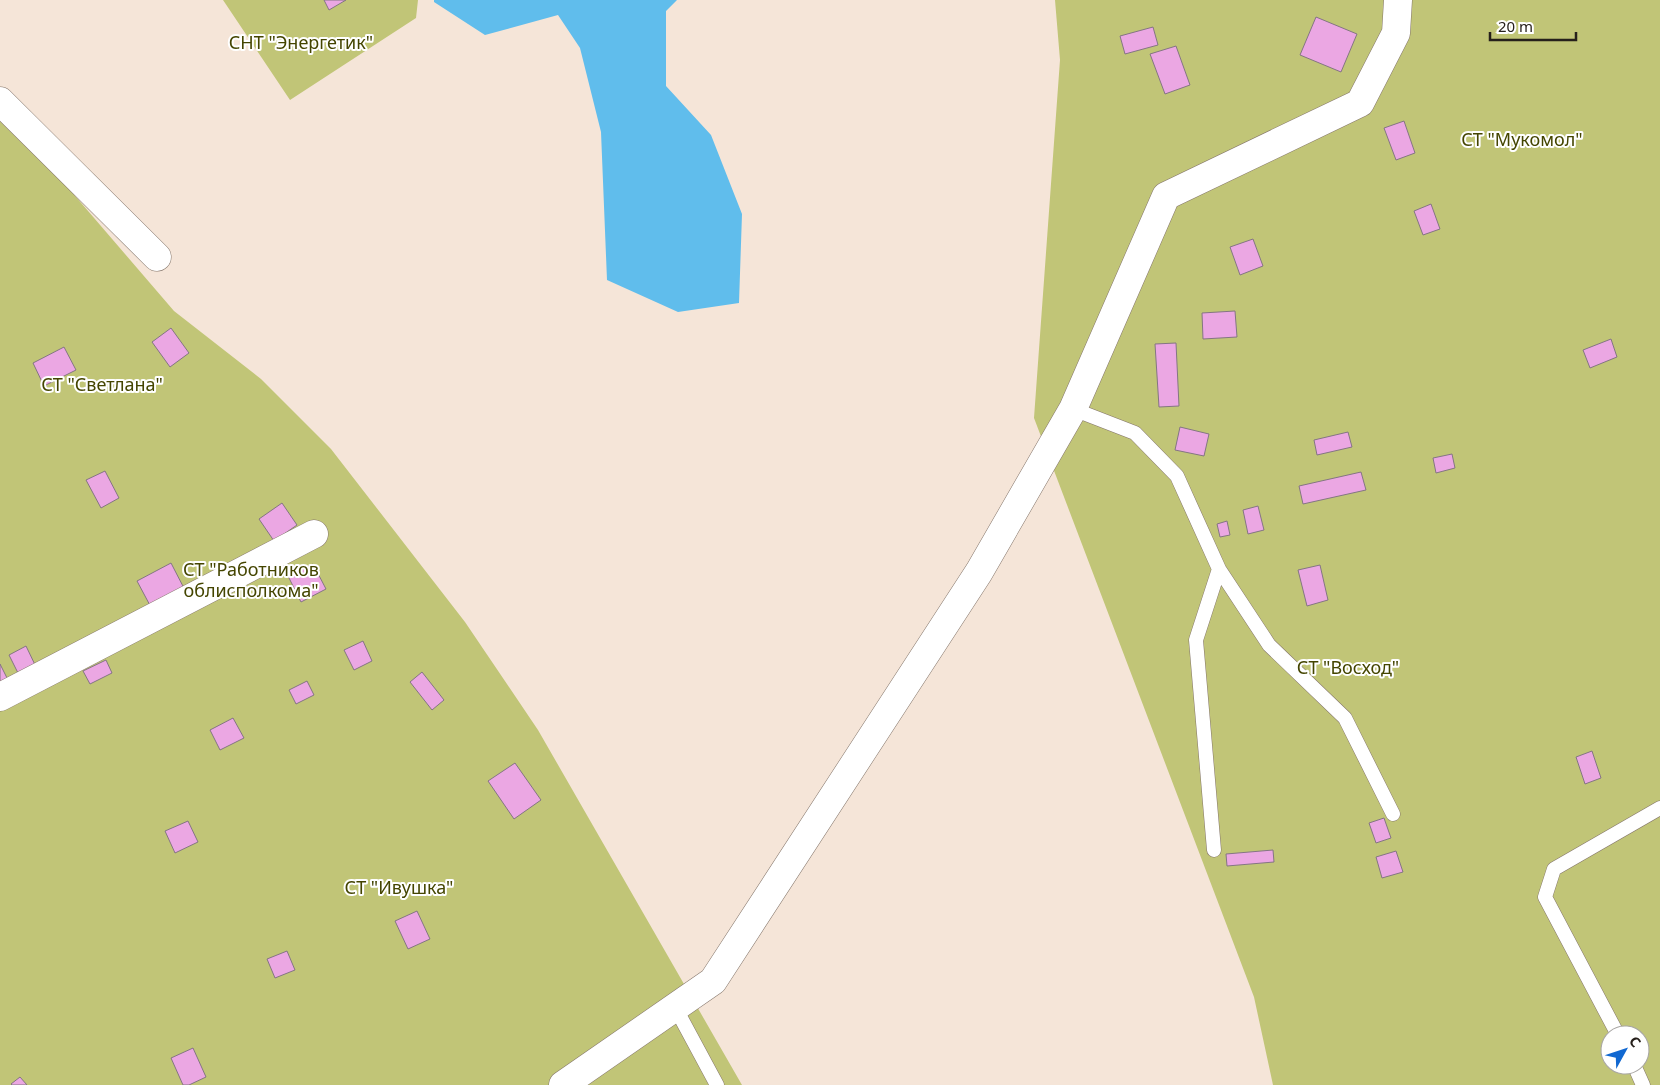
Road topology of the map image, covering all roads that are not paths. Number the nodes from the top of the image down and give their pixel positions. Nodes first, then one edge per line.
1 (1398, 0) edge
2 (0, 101) edge
3 (157, 257) dead end
4 (1073, 409) junction
5 (314, 534) dead end
6 (1219, 569) junction
7 (0, 697) edge
8 (1660, 808) edge
9 (1392, 814) dead end
10 (1214, 850) dead end
11 (675, 1007) junction
12 (1613, 1025) edge
13 (563, 1085) edge
14 (718, 1085) edge

1 - 4 street
2 - 3 street
4 - 6 lane
4 - 11 street
5 - 7 street
6 - 9 lane
6 - 10 lane
8 - 12 lane
11 - 13 street
11 - 14 lane

